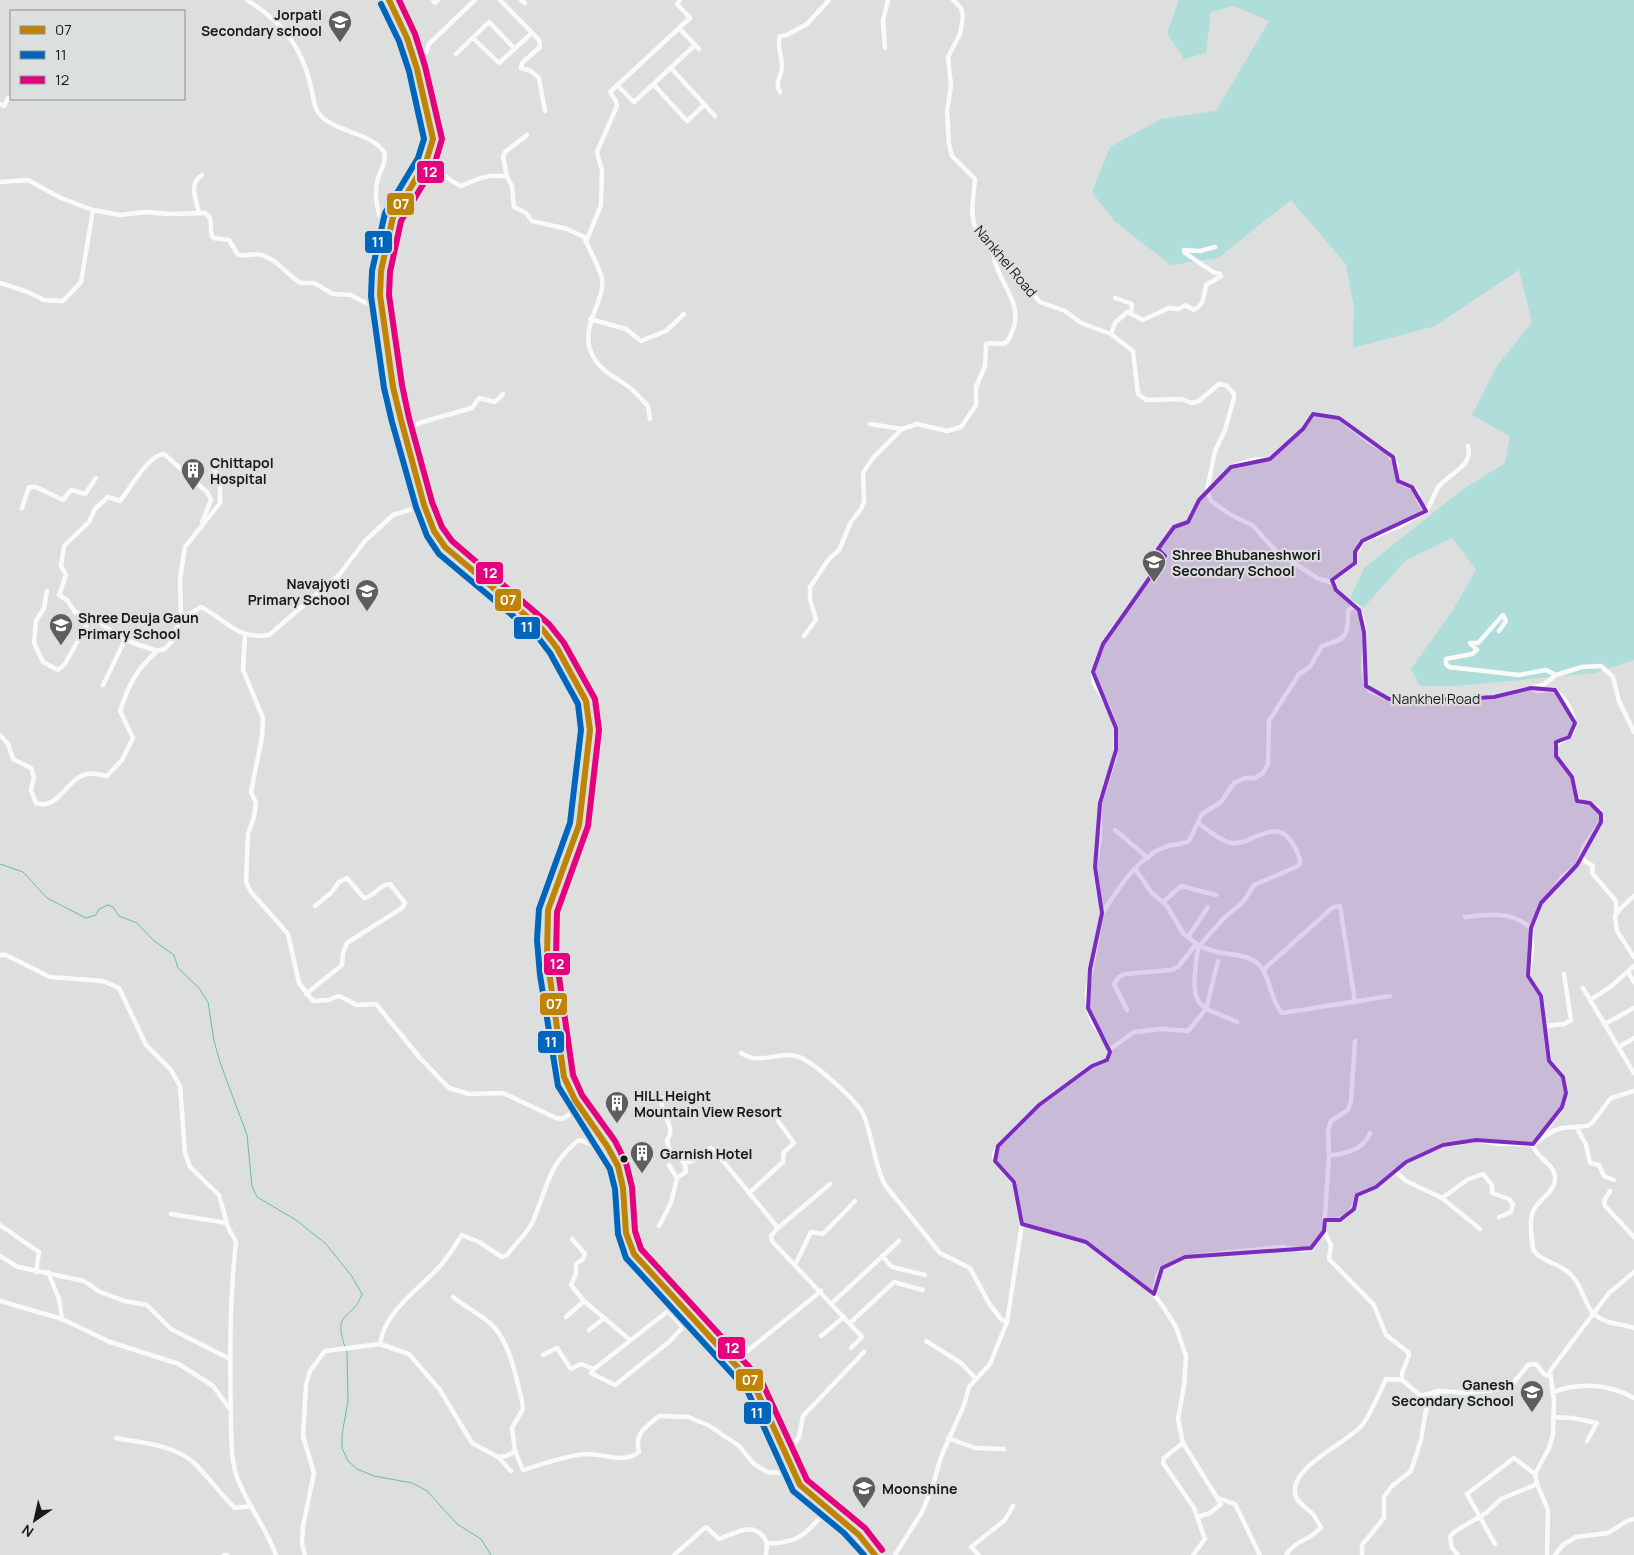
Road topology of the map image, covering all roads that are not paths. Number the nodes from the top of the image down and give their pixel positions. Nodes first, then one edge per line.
1 (247, 0) edge
2 (389, 0) edge
3 (433, 0) edge
4 (438, 0) edge
5 (475, 0) edge
6 (500, 0) edge
7 (680, 0) edge
8 (829, 0) edge
9 (888, 0) edge
10 (953, 0) edge
11 (679, 28) junction
12 (532, 33) junction
13 (473, 38) junction
14 (695, 45) junction
15 (514, 48) junction
16 (884, 48) dead end
17 (699, 50) dead end
18 (456, 54) dead end
19 (671, 68) junction
20 (418, 73) junction
21 (654, 84) junction
22 (618, 85) junction
23 (780, 92) dead end
24 (10, 98) edge
25 (0, 104) edge
26 (704, 105) junction
27 (545, 111) dead end
28 (715, 116) dead end
29 (527, 135) dead end
30 (422, 167) junction
31 (202, 175) dead end
32 (507, 177) junction
33 (0, 182) edge
34 (93, 210) junction
35 (199, 213) junction
36 (388, 233) junction
37 (586, 242) junction
38 (1215, 248) dead end
39 (992, 249) junction
40 (0, 283) edge
41 (1115, 298) dead end
42 (1131, 313) junction
43 (684, 314) dead end
44 (590, 319) junction
45 (385, 328) junction
46 (1111, 334) junction
47 (503, 394) dead end
48 (650, 419) dead end
49 (870, 424) dead end
50 (902, 429) junction
51 (405, 434) junction
52 (1468, 446) dead end
53 (212, 463) dead end
54 (96, 478) dead end
55 (1207, 493) junction
56 (424, 505) junction
57 (22, 508) dead end
58 (1426, 510) junction
59 (202, 524) junction
60 (1333, 583) junction
61 (46, 591) dead end
62 (1354, 607) junction
63 (182, 615) junction
64 (91, 617) junction
65 (1499, 631) dead end
66 (244, 635) junction
67 (804, 636) dead end
68 (125, 640) junction
69 (157, 651) junction
70 (1556, 675) junction
71 (103, 685) dead end
72 (1531, 688) junction
73 (1634, 732) edge
74 (0, 735) edge
75 (1198, 823) junction
76 (1115, 830) dead end
77 (1148, 858) junction
78 (1580, 858) junction
79 (1136, 870) junction
80 (1216, 895) dead end
81 (1634, 896) edge
82 (1163, 902) junction
83 (314, 906) dead end
84 (1208, 907) dead end
85 (1616, 912) junction
86 (1102, 913) junction
87 (1466, 916) dead end
88 (1531, 928) junction
89 (1188, 938) junction
90 (1198, 945) junction
91 (0, 955) edge
92 (1634, 957) edge
93 (1218, 961) dead end
94 (1634, 966) edge
95 (1263, 970) junction
96 (1628, 972) junction
97 (1564, 974) dead end
98 (1634, 982) edge
99 (1583, 988) dead end
100 (306, 994) junction
101 (1390, 996) dead end
102 (1590, 1000) junction
103 (1355, 1002) junction
104 (1634, 1008) edge
105 (1206, 1009) junction
106 (1127, 1010) dead end
107 (1236, 1022) dead end
108 (1605, 1024) junction
109 (1546, 1026) junction
110 (1634, 1038) edge
111 (1355, 1041) dead end
112 (1619, 1047) junction
113 (1109, 1050) junction
114 (740, 1053) dead end
115 (1634, 1073) edge
116 (1634, 1091) edge
117 (662, 1098) dead end
118 (570, 1114) dead end
119 (778, 1120) dead end
120 (1577, 1128) junction
121 (1370, 1133) dead end
122 (1540, 1138) junction
123 (1534, 1144) junction
124 (1329, 1155) junction
125 (614, 1157) junction
126 (684, 1163) junction
127 (669, 1165) dead end
128 (1395, 1170) junction
129 (677, 1178) junction
130 (1614, 1180) dead end
131 (830, 1184) dead end
132 (1610, 1191) dead end
133 (749, 1193) junction
134 (1442, 1198) junction
135 (855, 1202) dead end
136 (171, 1214) dead end
137 (1498, 1217) dead end
138 (1325, 1220) junction
139 (227, 1224) junction
140 (1022, 1224) junction
141 (0, 1225) edge
142 (659, 1226) dead end
143 (778, 1228) junction
144 (1480, 1229) dead end
145 (1324, 1231) junction
146 (1634, 1237) edge
147 (572, 1239) dead end
148 (899, 1241) dead end
149 (0, 1256) edge
150 (882, 1256) junction
151 (795, 1265) junction
152 (36, 1272) junction
153 (48, 1272) junction
154 (1634, 1272) edge
155 (925, 1275) dead end
156 (923, 1290) dead end
157 (821, 1291) junction
158 (1154, 1294) junction
159 (453, 1297) dead end
160 (0, 1301) edge
161 (584, 1301) junction
162 (832, 1303) junction
163 (1594, 1314) junction
164 (566, 1317) dead end
165 (844, 1317) junction
166 (604, 1318) junction
167 (62, 1319) junction
168 (1007, 1322) junction
169 (850, 1323) junction
170 (683, 1327) junction
171 (702, 1327) junction
172 (1634, 1328) edge
173 (589, 1330) dead end
174 (821, 1336) dead end
175 (630, 1340) junction
176 (926, 1341) dead end
177 (380, 1344) junction
178 (852, 1348) dead end
179 (864, 1352) dead end
180 (543, 1355) dead end
181 (230, 1359) junction
182 (734, 1362) junction
183 (594, 1368) junction
184 (1550, 1376) junction
185 (976, 1378) junction
186 (1402, 1380) junction
187 (1439, 1391) junction
188 (1554, 1392) junction
189 (1634, 1398) edge
190 (230, 1410) junction
191 (1553, 1417) junction
192 (116, 1438) dead end
193 (948, 1438) junction
194 (1587, 1442) dead end
195 (1183, 1443) junction
196 (1004, 1449) dead end
197 (515, 1451) junction
198 (498, 1456) junction
199 (786, 1456) junction
200 (511, 1471) dead end
201 (794, 1474) junction
202 (1535, 1474) junction
203 (1537, 1484) junction
204 (1218, 1498) junction
205 (250, 1506) junction
206 (1013, 1506) dead end
207 (828, 1509) junction
208 (1198, 1517) junction
209 (1479, 1518) junction
210 (1634, 1519) edge
211 (767, 1543) junction
212 (1495, 1544) dead end
213 (276, 1555) edge
214 (305, 1555) edge
215 (674, 1555) edge
216 (766, 1555) edge
217 (875, 1555) edge
218 (896, 1555) edge
219 (979, 1555) edge
220 (1193, 1555) edge
221 (1260, 1555) edge
222 (1286, 1555) edge
223 (1362, 1555) edge
224 (1458, 1555) edge
225 (1547, 1555) edge
226 (1555, 1555) edge

1 - 36 street
2 - 20 highway
3 - 4 street
5 - 20 street
6 - 12 street
7 - 11 street
8 - 23 street
9 - 16 street
10 - 39 street, Nankhel Road
11 - 14 street
11 - 22 street
12 - 15 street
12 - 27 street
13 - 15 street
13 - 15 street
13 - 18 street
14 - 17 street
14 - 19 street
19 - 21 street
19 - 26 street
20 - 30 highway
21 - 22 street
21 - 26 street
22 - 37 street
24 - 25 street
26 - 28 street
29 - 32 street
30 - 32 street
30 - 36 highway
31 - 35 street
32 - 37 street
33 - 34 street
34 - 35 street
34 - 40 street
35 - 45 street
36 - 45 highway
37 - 44 street
38 - 42 street
39 - 46 street, Nankhel Road
39 - 50 street
41 - 42 street
42 - 46 street
43 - 44 street
44 - 48 street
45 - 51 highway
46 - 55 street, Nankhel Road
47 - 51 street
49 - 50 street
50 - 67 street
51 - 56 highway
52 - 58 street
53 - 59 street
54 - 57 street
55 - 58 street
55 - 60 street, Nankhel Road
55 - 86 street
56 - 66 street
56 - 125 highway
58 - 60 street
59 - 63 street
59 - 64 street
60 - 62 street, Nankhel Road
61 - 64 street
62 - 72 street, Nankhel Road
62 - 75 street
63 - 66 street
63 - 69 street
64 - 68 street
65 - 70 street
66 - 100 street
68 - 69 street
68 - 71 street
69 - 74 street
70 - 72 street, Nankhel Road
70 - 73 street, Nankhel Road
72 - 78 street
75 - 77 street
75 - 90 street
76 - 77 street
77 - 79 street
78 - 85 street
78 - 88 street
79 - 82 street
79 - 86 street
80 - 82 street
81 - 85 street
82 - 89 street
83 - 100 street
84 - 89 street
85 - 92 street
86 - 113 street
87 - 88 street
88 - 109 street
89 - 90 street
90 - 95 street
90 - 105 street
90 - 106 street
91 - 139 street
93 - 105 street
94 - 96 street
95 - 103 street
95 - 103 street
96 - 98 street
96 - 102 street
97 - 109 street
99 - 102 street
100 - 118 street
101 - 103 street
102 - 108 street
104 - 108 street
105 - 107 street
105 - 113 street
108 - 112 street
109 - 122 street
110 - 112 street
111 - 124 street
112 - 115 street
113 - 140 street
114 - 168 street
116 - 120 street
117 - 126 street
119 - 133 street
120 - 122 street
120 - 130 street
121 - 124 street
122 - 123 street
123 - 128 street
123 - 163 street
124 - 138 street
125 - 171 highway
125 - 177 street
126 - 129 street
126 - 133 street
127 - 129 street
128 - 134 street
128 - 138 street
129 - 142 street
131 - 143 street
132 - 146 street
133 - 143 street
134 - 137 street
134 - 144 street
135 - 151 street
136 - 139 street
138 - 145 street
139 - 181 street
140 - 158 street
140 - 168 street
141 - 152 street
143 - 151 street
145 - 158 street
145 - 186 street
147 - 161 street
148 - 150 street
149 - 152 street
150 - 155 street
150 - 162 street
151 - 157 street
152 - 153 street
153 - 167 street
153 - 181 street
154 - 163 street
156 - 169 street
157 - 162 street
157 - 182 street
158 - 195 street
159 - 197 street
160 - 167 street
161 - 164 street
161 - 166 street
162 - 165 street
163 - 172 street
163 - 184 street
165 - 169 street
165 - 174 street
166 - 173 street
166 - 175 street
167 - 190 street
168 - 185 street
169 - 178 street
170 - 171 street
170 - 175 street
170 - 183 street
171 - 182 highway
175 - 183 street
176 - 185 street
177 - 198 street
177 - 214 street
179 - 199 street
180 - 183 street
181 - 190 street
182 - 199 highway
184 - 187 street
184 - 188 street
185 - 193 street
186 - 187 street
186 - 222 street
187 - 223 street
188 - 189 street
188 - 191 street
190 - 205 street
191 - 194 street
191 - 202 street
192 - 205 street
193 - 196 street
193 - 218 street
195 - 204 street
195 - 208 street
197 - 198 street
197 - 201 street
198 - 200 street
199 - 201 highway
201 - 207 highway
202 - 203 street
202 - 209 street
203 - 209 street
203 - 225 street
204 - 208 street
204 - 221 street
205 - 213 street
206 - 219 street
207 - 211 street
207 - 217 highway
208 - 220 street
209 - 212 street
209 - 224 street
210 - 226 street
211 - 215 street
211 - 216 street

